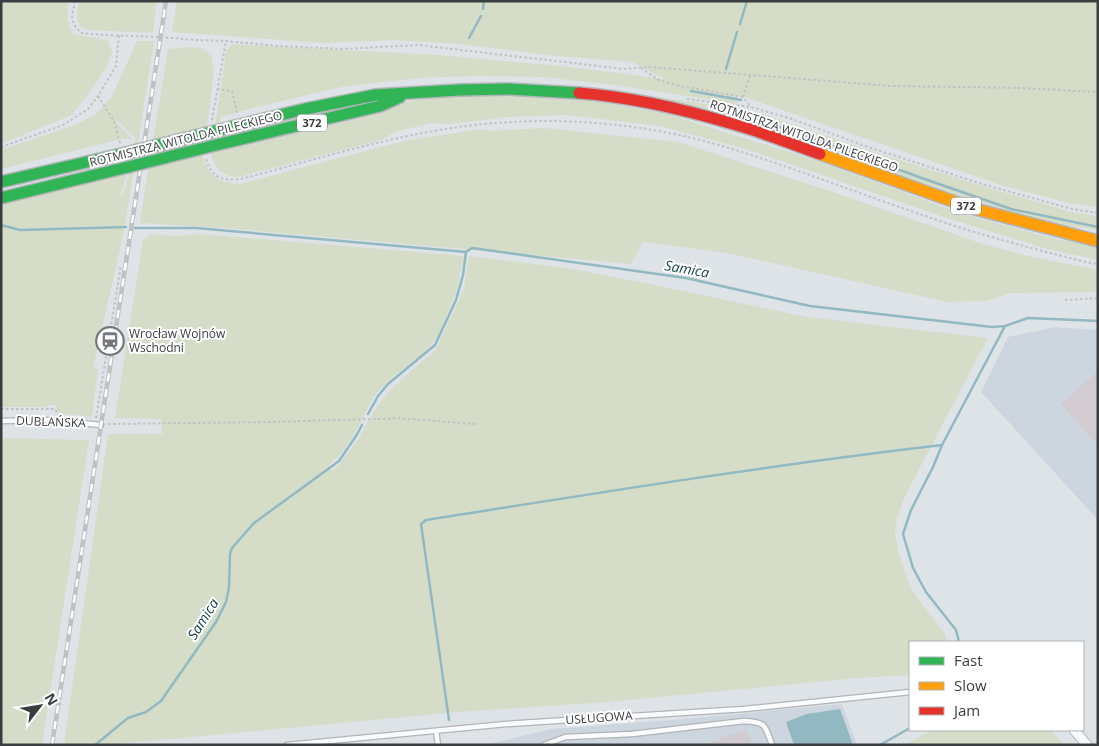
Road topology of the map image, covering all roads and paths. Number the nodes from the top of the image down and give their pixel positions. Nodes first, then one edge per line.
1 (74, 1) edge
2 (119, 35) junction
3 (226, 41) junction
4 (641, 68) junction
5 (750, 75) junction
6 (217, 89) junction
7 (1098, 92) edge
8 (406, 94) junction
9 (98, 96) junction
10 (743, 97) junction
11 (237, 111) dead end
12 (215, 127) junction
13 (119, 140) dead end
14 (1, 147) edge
15 (205, 158) dead end
16 (1, 182) edge
17 (1, 198) edge
18 (1098, 213) edge
19 (1098, 241) edge
20 (1098, 264) edge
21 (121, 265) dead end
22 (1098, 298) edge
23 (1065, 300) dead end
24 (1, 409) edge
25 (59, 415) dead end
26 (96, 419) dead end
27 (1, 421) edge
28 (101, 424) joint
29 (475, 424) dead end
30 (909, 692) edge
31 (436, 731) junction
32 (1075, 731) edge
33 (287, 745) edge
34 (438, 745) edge
35 (544, 745) edge
36 (772, 745) edge
37 (1087, 745) edge

1 - 2 path
2 - 3 path
2 - 9 path
3 - 4 path
3 - 6 path
4 - 5 path
4 - 10 path
5 - 7 path
5 - 10 path
6 - 11 path
6 - 12 path
8 - 12 main road, ROTMISTRZA WITOLDA PILECKIEGO / 372
8 - 17 main road, ROTMISTRZA WITOLDA PILECKIEGO / 372, bridge
8 - 19 main road, ROTMISTRZA WITOLDA PILECKIEGO / 372
9 - 13 path
9 - 14 path
10 - 18 path
12 - 16 main road, ROTMISTRZA WITOLDA PILECKIEGO / 372, bridge
15 - 20 path
21 - 26 path
22 - 23 path
24 - 25 path
27 - 28 lane, DUBLAŃSKA
28 - 29 path
30 - 31 lane, USŁUGOWA
31 - 33 lane, USŁUGOWA
31 - 34 lane
32 - 37 street
35 - 36 lane

